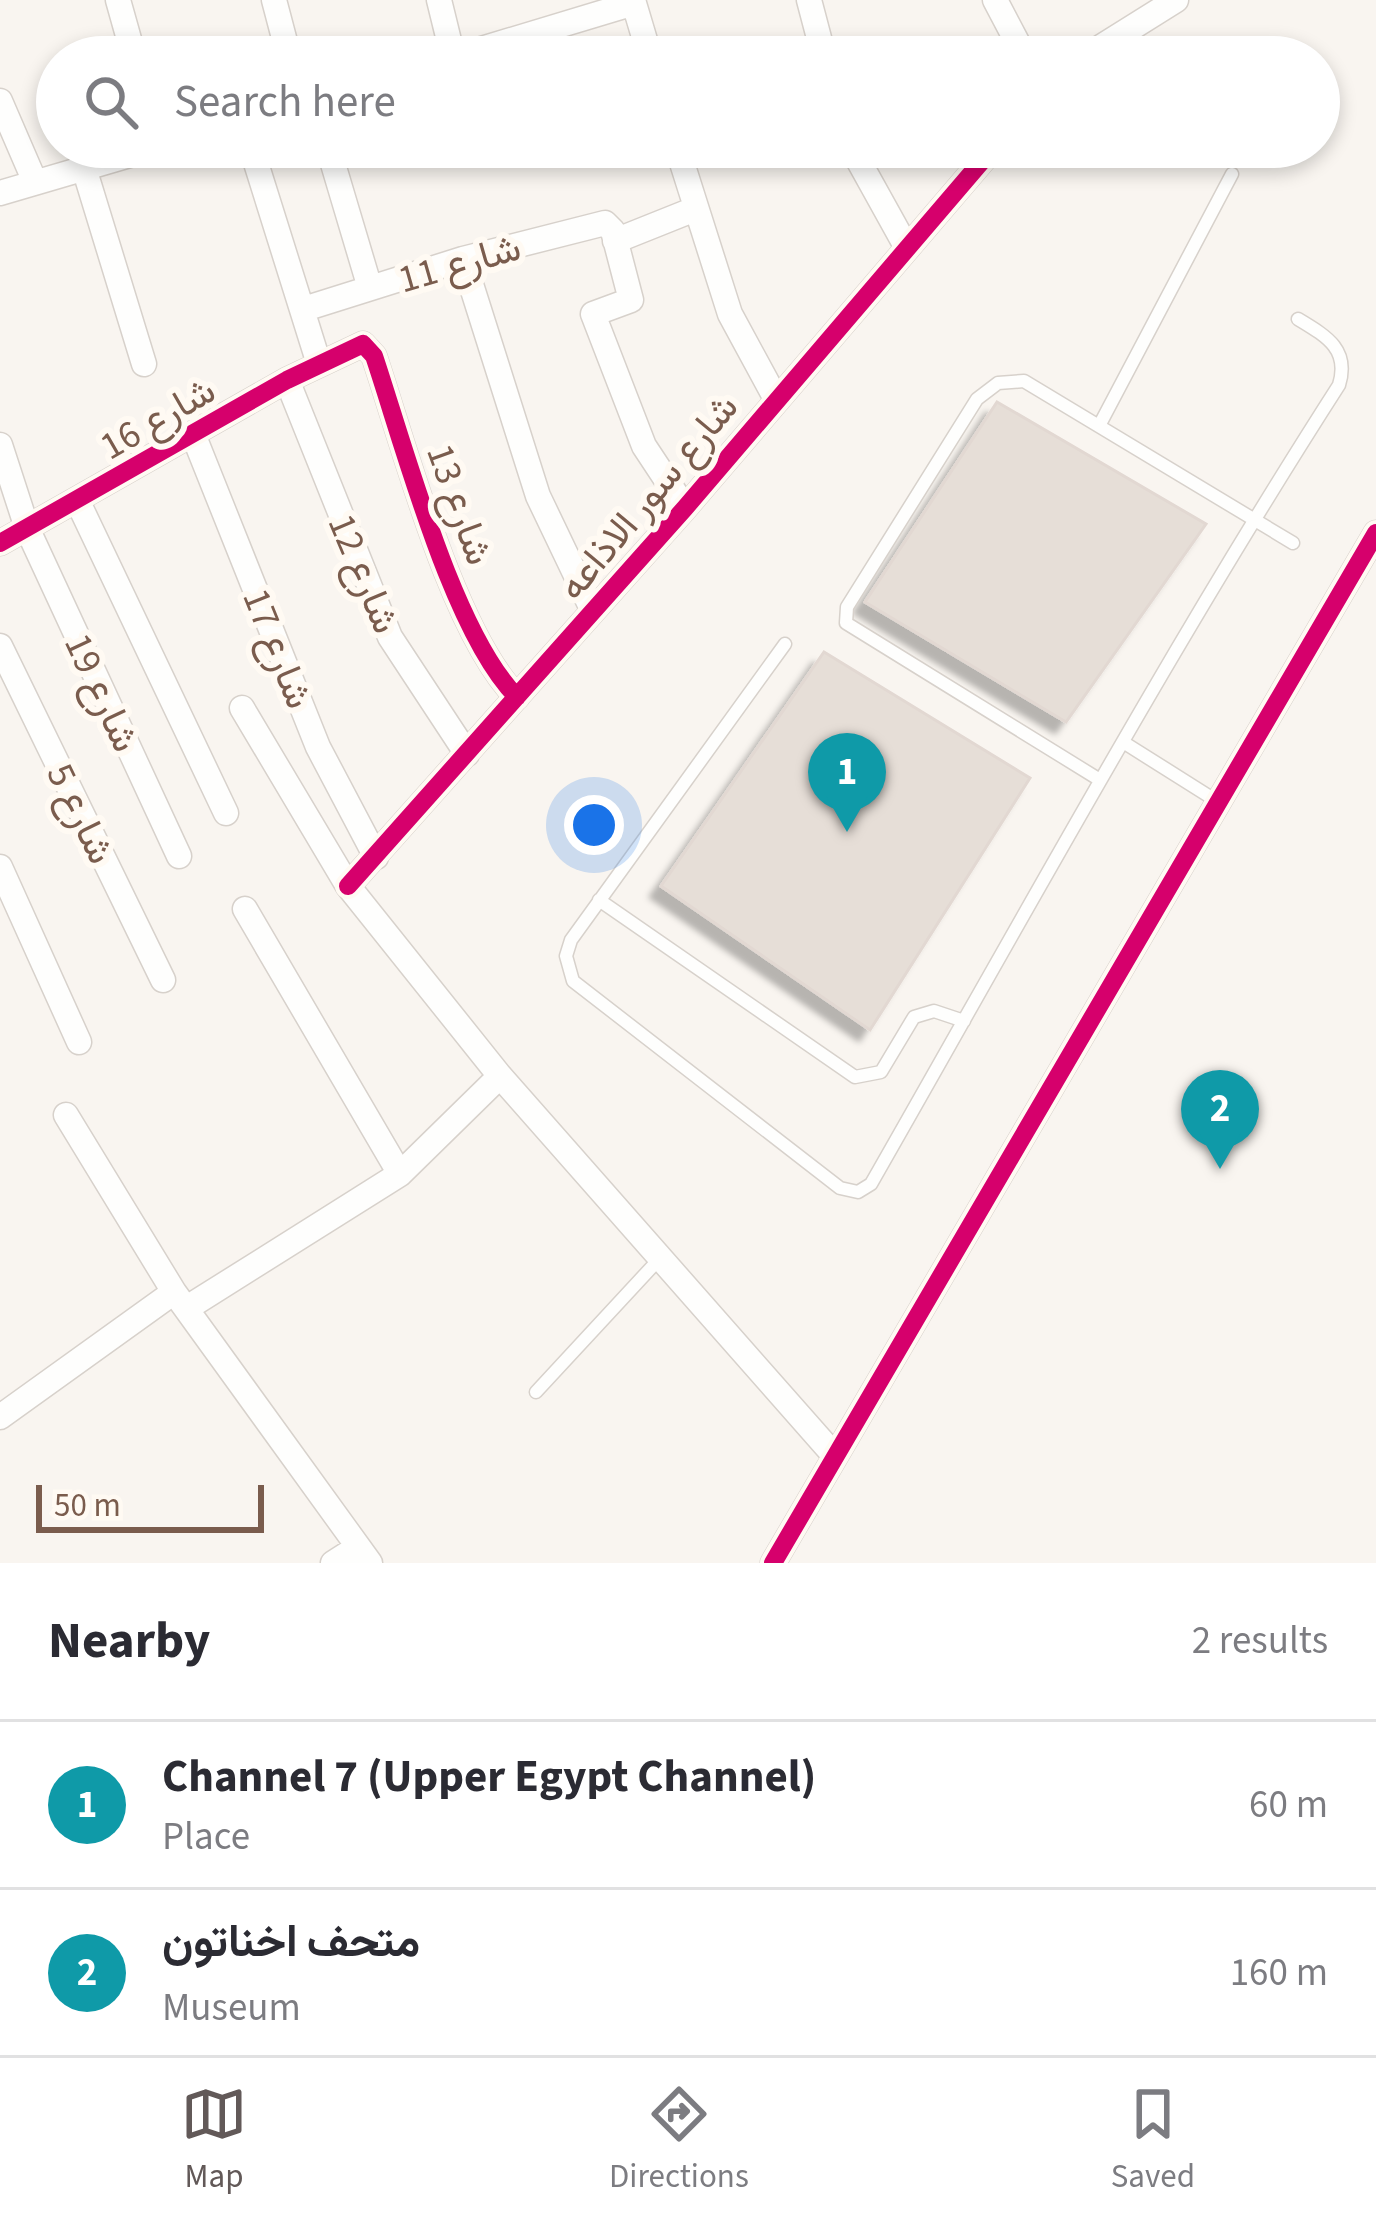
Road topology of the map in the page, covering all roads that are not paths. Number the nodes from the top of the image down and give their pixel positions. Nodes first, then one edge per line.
1 (118, 0) edge
2 (274, 0) edge
3 (440, 0) edge
4 (809, 0) edge
5 (995, 0) edge
6 (1176, 0) edge
7 (634, 1) edge
8 (128, 36) edge
9 (283, 36) edge
10 (449, 36) edge
11 (522, 36) edge
12 (644, 36) edge
13 (818, 36) edge
14 (1014, 36) edge
15 (1119, 36) edge
16 (0, 101) edge
17 (84, 168) joint
18 (258, 168) edge
19 (334, 168) edge
20 (682, 168) edge
21 (863, 168) edge
22 (976, 168) edge
23 (1232, 174) dead end
24 (35, 182) junction
25 (0, 193) edge
26 (695, 209) junction
27 (614, 236) junction
28 (907, 248) junction
29 (463, 259) junction
30 (370, 288) junction
31 (304, 309) junction
32 (1298, 319) dead end
33 (347, 348) joint
34 (144, 364) dead end
35 (319, 364) junction
36 (287, 380) junction
37 (775, 397) junction
38 (1099, 426) junction
39 (193, 434) junction
40 (0, 446) edge
41 (77, 500) junction
42 (685, 508) junction
43 (1253, 519) junction
44 (27, 528) junction
45 (1376, 533) edge
46 (0, 543) edge
47 (1293, 543) dead end
48 (593, 611) junction
49 (785, 644) dead end
50 (0, 646) edge
51 (517, 698) junction
52 (242, 708) dead end
53 (1123, 742) junction
54 (466, 754) junction
55 (1100, 780) junction
56 (1215, 800) junction
57 (226, 813) dead end
58 (179, 856) dead end
59 (376, 857) junction
60 (0, 866) edge
61 (348, 886) junction
62 (599, 900) junction
63 (245, 909) dead end
64 (163, 980) dead end
65 (964, 1022) junction
66 (80, 1042) dead end
67 (500, 1076) junction
68 (66, 1115) dead end
69 (400, 1174) junction
70 (662, 1256) junction
71 (180, 1300) junction
72 (536, 1392) dead end
73 (0, 1417) edge
74 (834, 1455) junction
75 (364, 1555) edge
76 (333, 1563) edge
77 (773, 1563) edge

1 - 8 street
2 - 9 street
3 - 10 street
4 - 13 street
5 - 14 street
6 - 15 street
7 - 11 street
7 - 12 street
16 - 24 street
17 - 24 street
17 - 34 street
18 - 31 street
19 - 30 street
20 - 26 street
21 - 28 street
22 - 28 street, شارع سور الاذاعه
23 - 38 lane
24 - 25 street
26 - 27 street, شارع 11
26 - 37 street
27 - 29 street, شارع 11
27 - 42 street
28 - 37 street, شارع سور الاذاعه
29 - 30 street, شارع 11
29 - 48 street
30 - 31 street, شارع 11
31 - 35 street
32 - 43 lane
33 - 35 street, شارع 16
33 - 51 street, شارع 13
35 - 36 street, شارع 16
36 - 39 street, شارع 16
36 - 54 street, شارع 12
37 - 42 street, شارع سور الاذاعه
38 - 43 lane
38 - 55 lane
39 - 41 street, شارع 16
39 - 59 street, شارع 17
40 - 44 street, شارع 19
41 - 44 street, شارع 16
41 - 57 street
42 - 48 street, شارع سور الاذاعه
43 - 47 lane
43 - 53 lane
44 - 46 street, شارع 16
44 - 58 street, شارع 19
45 - 56 street
48 - 51 street, شارع سور الاذاعه
49 - 62 lane
50 - 64 street, شارع 5
51 - 54 street, شارع سور الاذاعه
52 - 61 street
53 - 55 lane
53 - 56 lane
54 - 59 street, شارع سور الاذاعه
55 - 65 lane
56 - 74 street
59 - 61 street, شارع سور الاذاعه
60 - 66 street
61 - 67 street
62 - 65 lane
62 - 65 lane
63 - 69 street
67 - 69 street
67 - 70 street
68 - 71 street
69 - 71 street
70 - 72 lane
70 - 74 street
71 - 73 street
71 - 75 street
74 - 77 street
75 - 76 street

